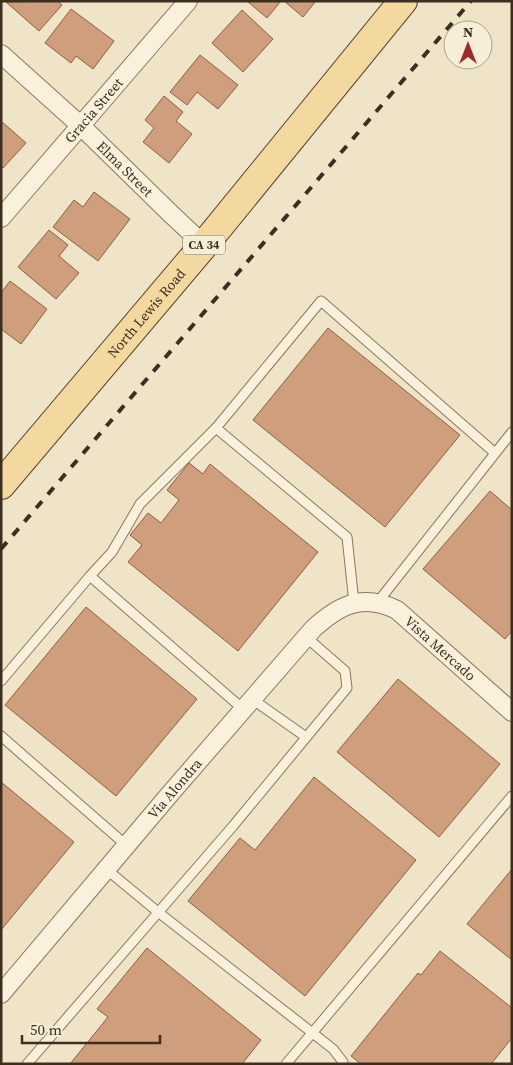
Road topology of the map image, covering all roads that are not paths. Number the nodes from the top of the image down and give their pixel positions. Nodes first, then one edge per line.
1 (188, 1) edge
2 (403, 1) edge
3 (1, 54) edge
4 (80, 125) junction
5 (1, 218) edge
6 (204, 244) junction
7 (216, 428) junction
8 (512, 432) edge
9 (495, 454) junction
10 (1, 485) edge
11 (90, 576) junction
12 (364, 602) junction
13 (306, 637) junction
14 (1, 682) edge
15 (248, 704) junction
16 (512, 712) edge
17 (1, 736) edge
18 (306, 737) junction
19 (512, 796) edge
20 (126, 845) junction
21 (106, 869) junction
22 (158, 912) junction
23 (2, 990) edge
24 (312, 1033) junction
25 (26, 1064) edge
26 (286, 1064) edge
27 (342, 1064) edge

1 - 4 street, Gracia Street
2 - 6 main road, North Lewis Road / CA 34
3 - 4 street, Elma Street
4 - 5 street, Gracia Street
4 - 6 street, Elma Street
6 - 10 main road, North Lewis Road / CA 34
7 - 9 lane
7 - 11 lane
7 - 12 lane
8 - 9 lane
9 - 12 lane
11 - 14 lane
11 - 15 lane
12 - 13 street, Via Alondra
12 - 16 street, Vista Mercado
13 - 15 street, Via Alondra
13 - 18 lane
15 - 18 lane
15 - 20 street, Via Alondra
17 - 20 lane
18 - 22 lane
19 - 24 lane
20 - 21 street, Via Alondra
21 - 22 lane
21 - 23 street, Via Alondra
22 - 24 lane
22 - 25 lane
24 - 26 lane
24 - 27 lane

